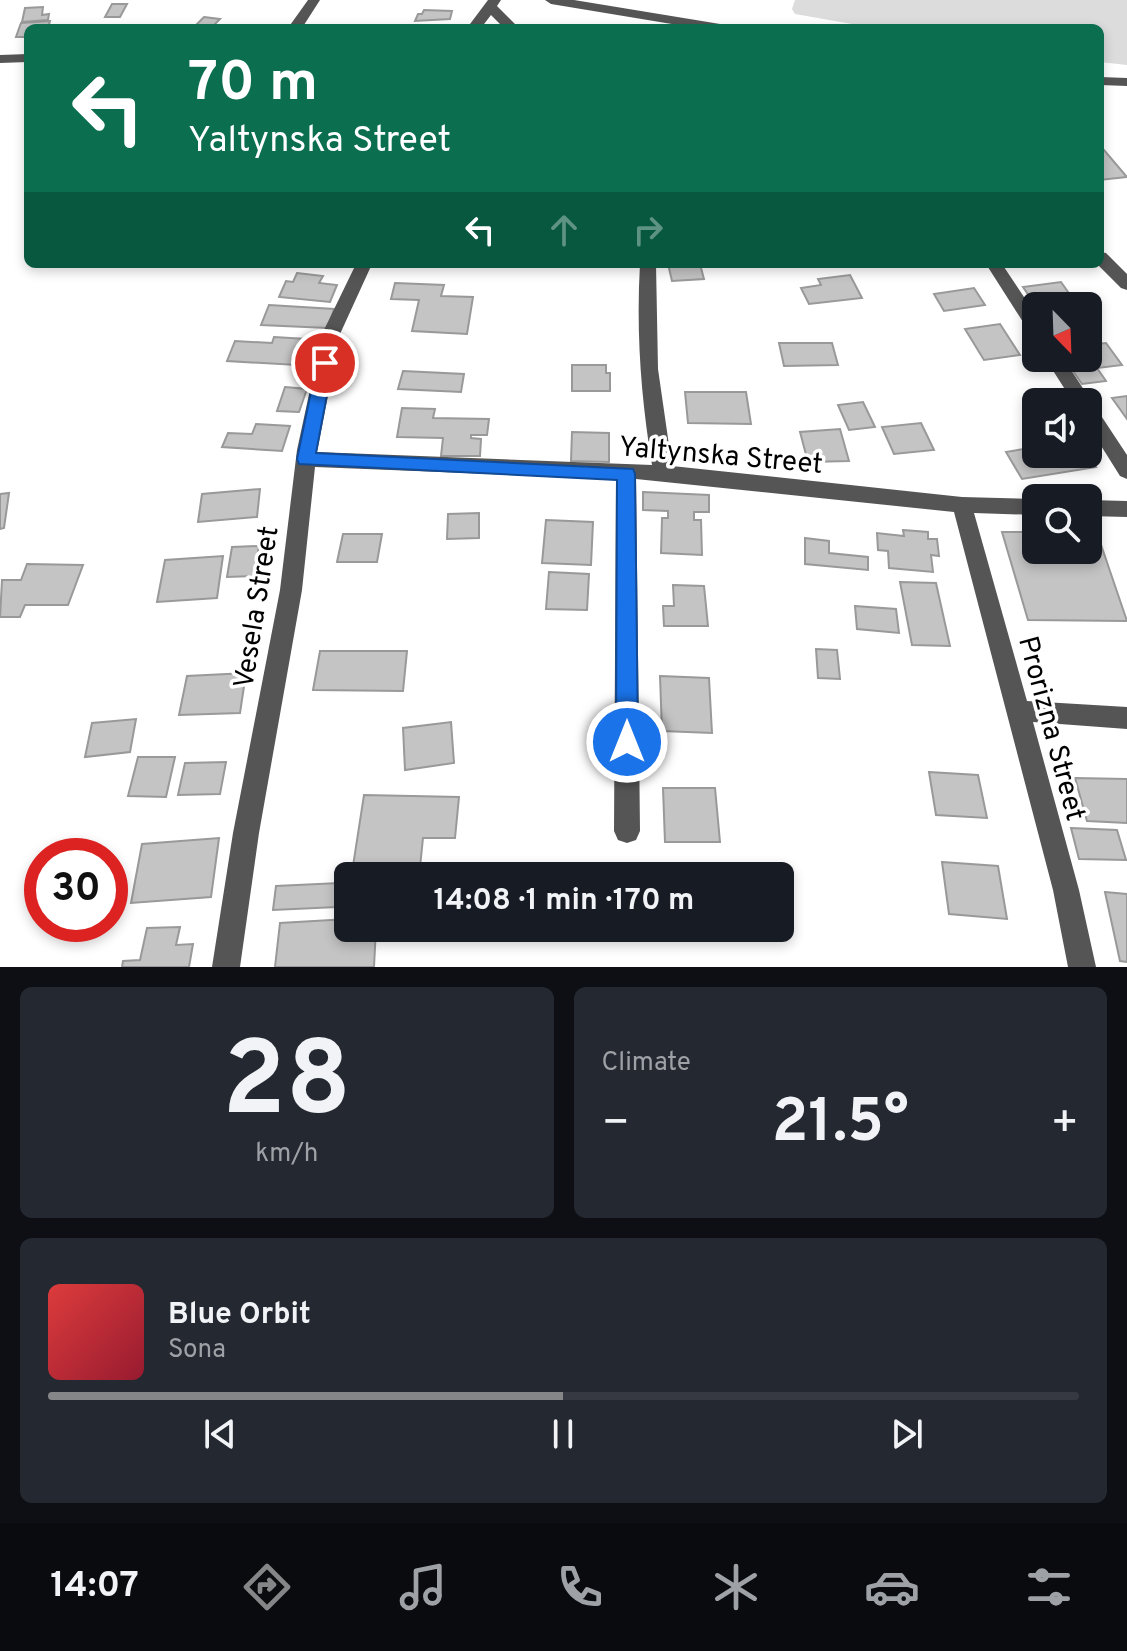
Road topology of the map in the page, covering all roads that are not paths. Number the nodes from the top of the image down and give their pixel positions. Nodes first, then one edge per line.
1 (314, 0) edge
2 (551, 0) edge
3 (493, 4) edge
4 (298, 24) edge
5 (477, 24) edge
6 (509, 24) edge
7 (696, 24) edge
8 (1, 55) edge
9 (24, 58) edge
10 (1104, 81) edge
11 (1127, 82) edge
12 (1104, 261) edge
13 (362, 268) edge
14 (648, 268) edge
15 (997, 268) edge
16 (1127, 284) edge
17 (1022, 307) edge
18 (1102, 432) edge
19 (306, 459) junction
20 (1127, 471) edge
21 (663, 473) junction
22 (626, 474) junction
23 (962, 505) junction
24 (1022, 507) edge
25 (1102, 508) edge
26 (1127, 509) edge
27 (1018, 711) junction
28 (1127, 718) edge
29 (627, 831) dead end
30 (226, 967) edge
31 (1082, 967) edge

1 - 4 street
2 - 7 street
3 - 5 street
3 - 6 street
8 - 9 street
10 - 11 street
12 - 16 street
13 - 19 street, Vesela Street
14 - 21 street
15 - 17 street
18 - 20 street
19 - 22 street, Yaltynska Street
19 - 30 street, Vesela Street
21 - 22 street, Yaltynska Street
21 - 23 street, Yaltynska Street
22 - 29 street
23 - 24 street, Yaltynska Street
23 - 27 street, Prorizna Street
25 - 26 street
27 - 28 street
27 - 31 street, Prorizna Street

